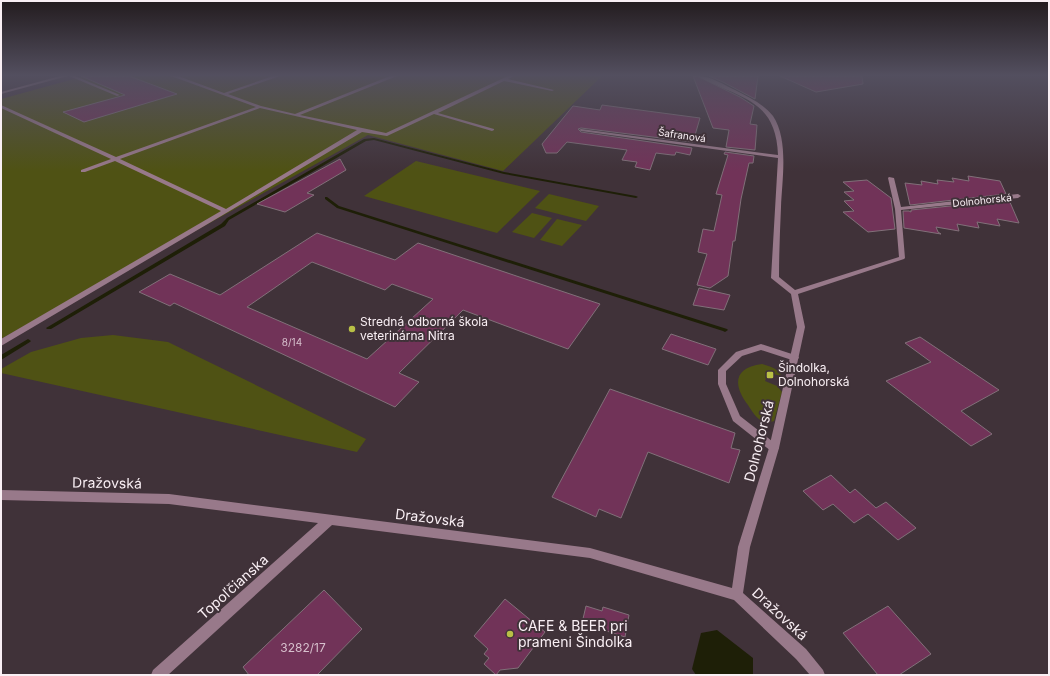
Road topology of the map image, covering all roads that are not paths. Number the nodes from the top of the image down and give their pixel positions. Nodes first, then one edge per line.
1 (4, 108) edge
2 (259, 108) edge
3 (262, 108) edge
4 (314, 108) edge
5 (446, 108) edge
6 (760, 108) edge
7 (434, 113) junction
8 (295, 115) junction
9 (361, 130) junction
10 (492, 130) dead end
11 (581, 130) dead end
12 (780, 157) junction
13 (115, 160) junction
14 (83, 171) dead end
15 (891, 178) dead end
16 (1018, 196) dead end
17 (898, 209) junction
18 (226, 211) junction
19 (794, 293) junction
20 (1, 343) edge
21 (795, 358) junction
22 (774, 448) junction
23 (1, 495) edge
24 (328, 521) junction
25 (737, 595) junction
26 (158, 675) edge
27 (818, 675) edge

1 - 13 street
2 - 13 street
3 - 8 street
4 - 8 street
5 - 7 street
6 - 12 street
7 - 9 street
7 - 10 street
8 - 9 street
9 - 18 street
11 - 12 street, Šafranová
12 - 19 street
13 - 14 street
13 - 18 street
15 - 17 street
16 - 17 street, Dolnohorská
17 - 19 street
18 - 20 street
19 - 21 street, Dolnohorská
21 - 22 street, Dolnohorská
21 - 22 street
22 - 25 street, Dolnohorská
23 - 24 street, Dražovská
24 - 25 street, Dražovská
24 - 26 street, Topoľčianska
25 - 27 street, Dražovská

